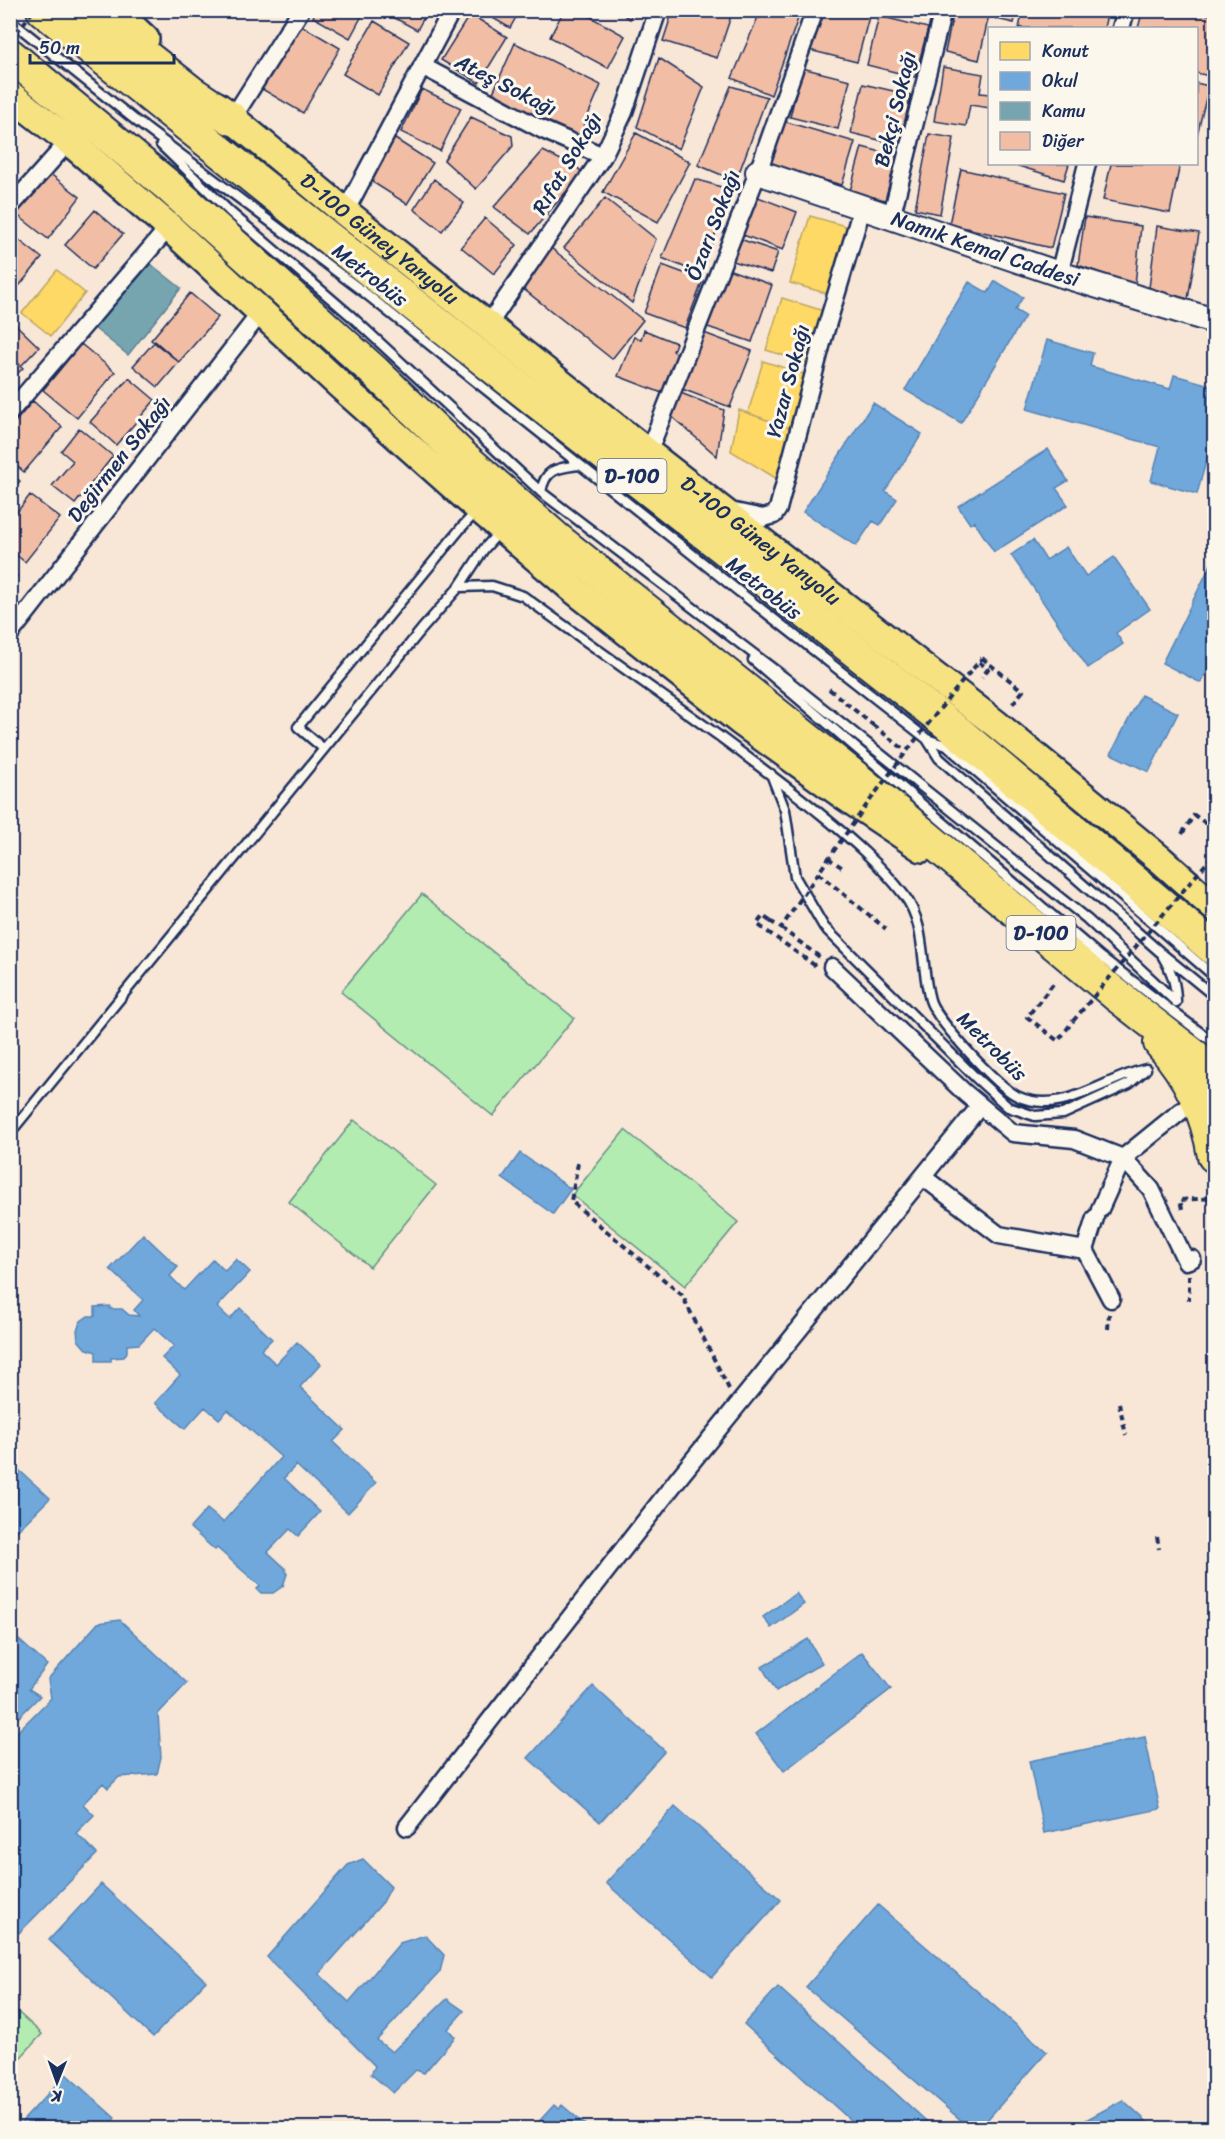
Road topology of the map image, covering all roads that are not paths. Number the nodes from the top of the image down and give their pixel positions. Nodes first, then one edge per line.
1 (43, 10) edge
2 (87, 10) edge
3 (114, 10) edge
4 (301, 10) edge
5 (452, 10) edge
6 (658, 10) edge
7 (815, 10) edge
8 (943, 10) edge
9 (1126, 10) edge
10 (10, 20) edge
11 (1121, 27) edge
12 (10, 55) edge
13 (422, 66) junction
14 (10, 95) edge
15 (232, 119) junction
16 (135, 120) junction
17 (69, 141) junction
18 (603, 156) junction
19 (1087, 165) edge
20 (758, 172) junction
21 (10, 207) edge
22 (862, 208) junction
23 (345, 212) junction
24 (891, 218) junction
25 (169, 227) junction
26 (1059, 274) junction
27 (262, 311) junction
28 (1215, 321) edge
29 (488, 325) junction
30 (10, 412) edge
31 (648, 453) junction
32 (579, 465) junction
33 (541, 492) junction
34 (480, 509) junction
35 (722, 509) junction
36 (502, 529) junction
37 (459, 587) junction
38 (699, 614) junction
39 (10, 634) edge
40 (927, 739) junction
41 (324, 749) junction
42 (771, 773) junction
43 (968, 872) junction
44 (1215, 907) edge
45 (1215, 949) edge
46 (1160, 952) junction
47 (832, 967) road end
48 (1215, 976) edge
49 (1115, 993) junction
50 (1215, 996) edge
51 (1215, 1043) edge
52 (1215, 1071) edge
53 (980, 1106) junction
54 (1181, 1111) dead end
55 (10, 1133) edge
56 (1215, 1156) edge
57 (1123, 1158) junction
58 (923, 1177) junction
59 (1085, 1250) junction
60 (1192, 1259) dead end
61 (1111, 1299) dead end
62 (407, 1827) dead end

1 - 45 highway, D-100
2 - 15 highway
3 - 15 main road, D-100 Güney Yanyolu
4 - 15 street
5 - 13 street
6 - 18 street, Rıfat Sokağı
7 - 20 street, Özarı Sokağı
8 - 24 street, Bekçi Sokağı
9 - 11 street
10 - 16 lane, Metrobüs
12 - 43 highway, D-100
13 - 18 street, Ateş Sokağı
13 - 23 street
14 - 17 main road
15 - 23 main road, D-100 Güney Yanyolu
16 - 32 lane, Metrobüs
16 - 33 lane, Metrobüs
17 - 21 street
17 - 25 main road
18 - 29 street, Rıfat Sokağı
19 - 26 street
20 - 22 street, Namık Kemal Caddesi
20 - 31 street, Özarı Sokağı
22 - 24 street, Namık Kemal Caddesi
22 - 35 street, Yazar Sokağı
23 - 29 main road, D-100 Güney Yanyolu
24 - 26 street, Namık Kemal Caddesi
25 - 27 main road
25 - 30 street
26 - 28 street, Namık Kemal Caddesi
27 - 34 main road
27 - 39 street, Değirmen Sokağı
29 - 31 main road, D-100 Güney Yanyolu
31 - 35 main road, D-100 Güney Yanyolu
32 - 33 lane
32 - 40 lane, Metrobüs
33 - 38 lane, Metrobüs
34 - 36 main road
34 - 41 lane
35 - 44 main road, D-100 Güney Yanyolu
36 - 37 lane
36 - 43 main road
37 - 41 lane
37 - 42 lane, Metrobüs
38 - 46 lane, Metrobüs
38 - 51 lane, Metrobüs
40 - 46 lane, Metrobüs
40 - 48 lane, Metrobüs
41 - 55 lane
42 - 42 lane, Metrobüs
43 - 49 highway, D-100
46 - 50 lane, Metrobüs
47 - 53 street
49 - 52 highway, D-100
49 - 56 highway
53 - 57 street
53 - 58 street
54 - 57 street
57 - 59 street
57 - 60 street
58 - 59 street
58 - 62 street
59 - 61 street

